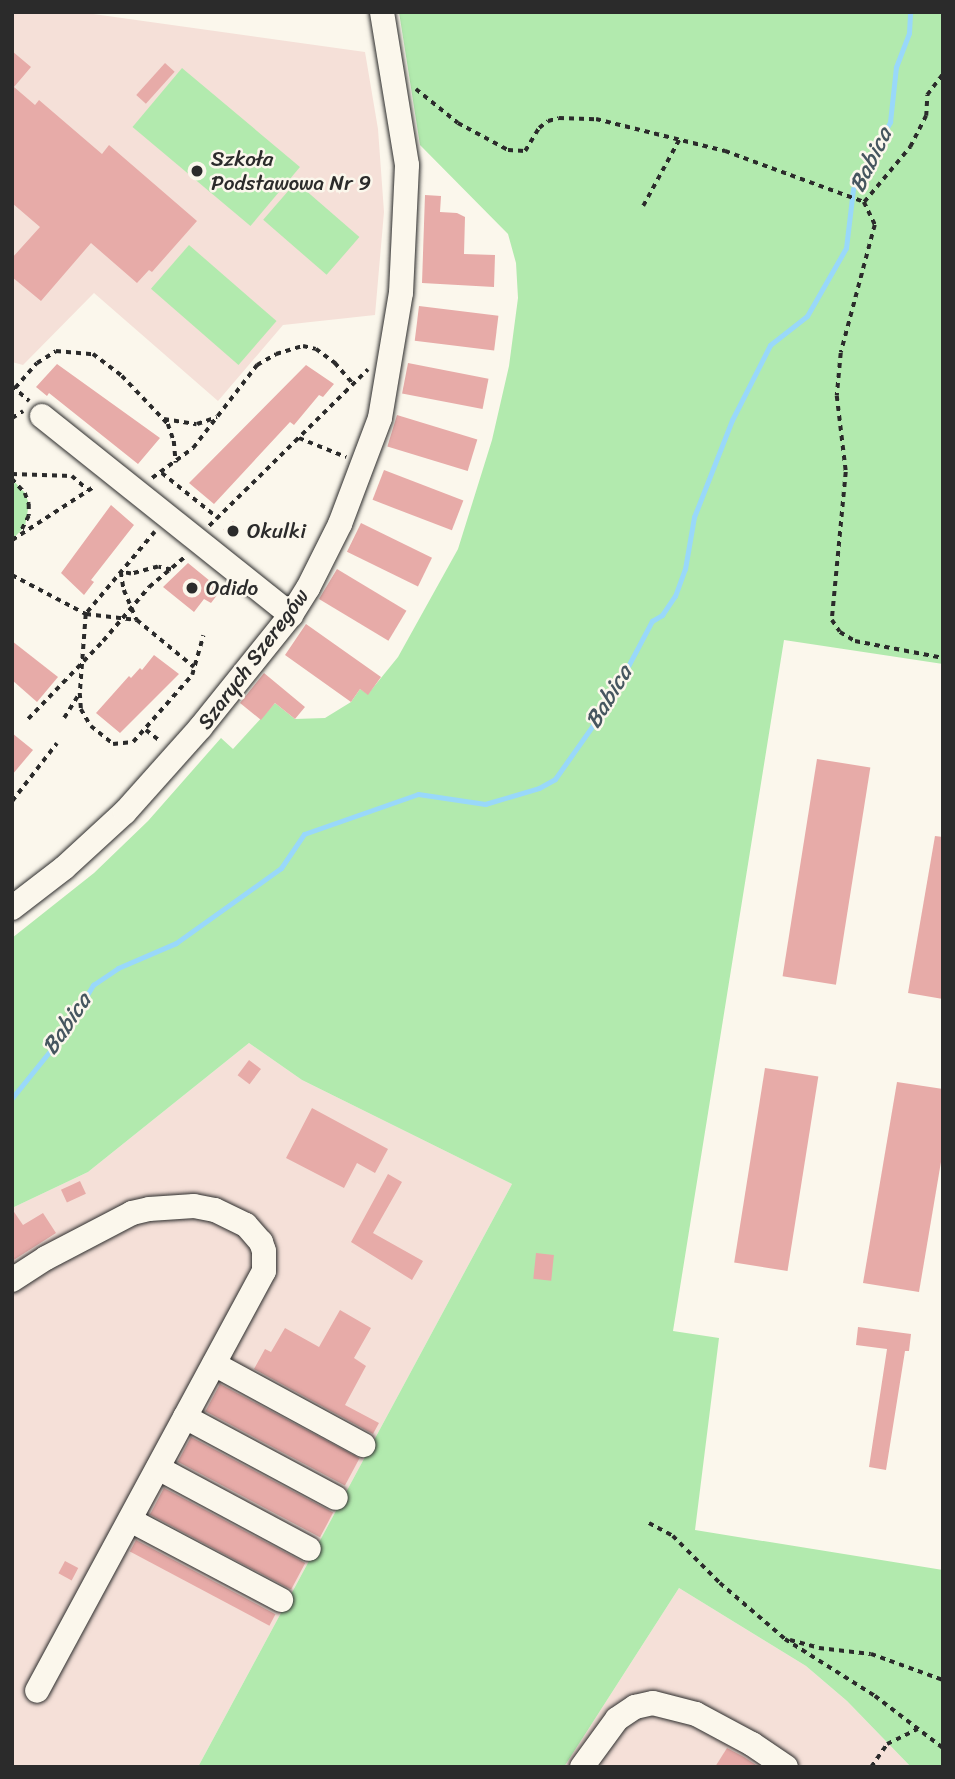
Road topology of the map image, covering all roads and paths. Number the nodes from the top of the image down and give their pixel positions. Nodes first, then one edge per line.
1 (382, 12) edge
2 (943, 74) edge
3 (394, 77) junction
4 (680, 138) junction
5 (862, 201) junction
6 (643, 206) dead end
7 (368, 369) dead end
8 (353, 384) junction
9 (15, 388) dead end
10 (41, 416) dead end
11 (219, 416) junction
12 (163, 419) junction
13 (299, 438) junction
14 (351, 459) dead end
15 (176, 464) junction
16 (162, 473) junction
17 (12, 476) edge
18 (123, 481) junction
19 (88, 489) junction
20 (168, 517) junction
21 (218, 518) junction
22 (18, 536) junction
23 (12, 540) edge
24 (197, 540) junction
25 (171, 570) junction
26 (121, 572) junction
27 (12, 575) edge
28 (130, 608) junction
29 (86, 614) junction
30 (291, 615) junction
31 (122, 617) junction
32 (137, 620) junction
33 (203, 636) dead end
34 (943, 658) edge
35 (83, 661) junction
36 (194, 667) junction
37 (80, 693) junction
38 (64, 718) dead end
39 (28, 719) dead end
40 (146, 730) junction
41 (57, 743) dead end
42 (164, 745) dead end
43 (12, 801) edge
44 (12, 908) edge
45 (12, 1280) edge
46 (214, 1364) junction
47 (186, 1417) junction
48 (363, 1444) dead end
49 (158, 1468) junction
50 (336, 1498) dead end
51 (130, 1520) junction
52 (649, 1523) dead end
53 (309, 1549) dead end
54 (281, 1600) dead end
55 (785, 1639) junction
56 (943, 1680) edge
57 (37, 1691) dead end
58 (918, 1730) junction
59 (943, 1748) edge
60 (582, 1767) edge
61 (786, 1767) edge
62 (871, 1767) edge

1 - 3 street, Szarych Szeregów
2 - 5 path
3 - 4 path
3 - 30 street, Szarych Szeregów
4 - 5 path
4 - 6 path
5 - 34 path
7 - 8 path
8 - 11 path
8 - 13 path
9 - 12 path
10 - 18 street
11 - 12 path
11 - 15 path
12 - 15 path
13 - 14 path
13 - 21 path
15 - 16 path
16 - 18 path
16 - 21 path
17 - 19 path
17 - 22 path
18 - 19 path
18 - 20 street
19 - 22 path
20 - 24 street
20 - 26 path
21 - 24 path
22 - 23 path
24 - 25 path
24 - 30 street
25 - 26 path
25 - 28 path
26 - 28 path
26 - 29 path
27 - 29 path
28 - 31 path
28 - 32 path
29 - 31 path
29 - 35 path
30 - 44 street, Szarych Szeregów
31 - 32 path
31 - 35 path
32 - 36 path
33 - 36 path
35 - 37 path
35 - 39 path
36 - 40 path
37 - 38 path
37 - 40 path
40 - 42 path
41 - 43 path
45 - 46 street
46 - 47 street
46 - 48 street
47 - 49 street
47 - 50 street
49 - 51 street
49 - 53 street
51 - 54 street
51 - 57 street
52 - 55 path
55 - 56 path
55 - 58 path
58 - 59 path
58 - 62 path
60 - 61 street

